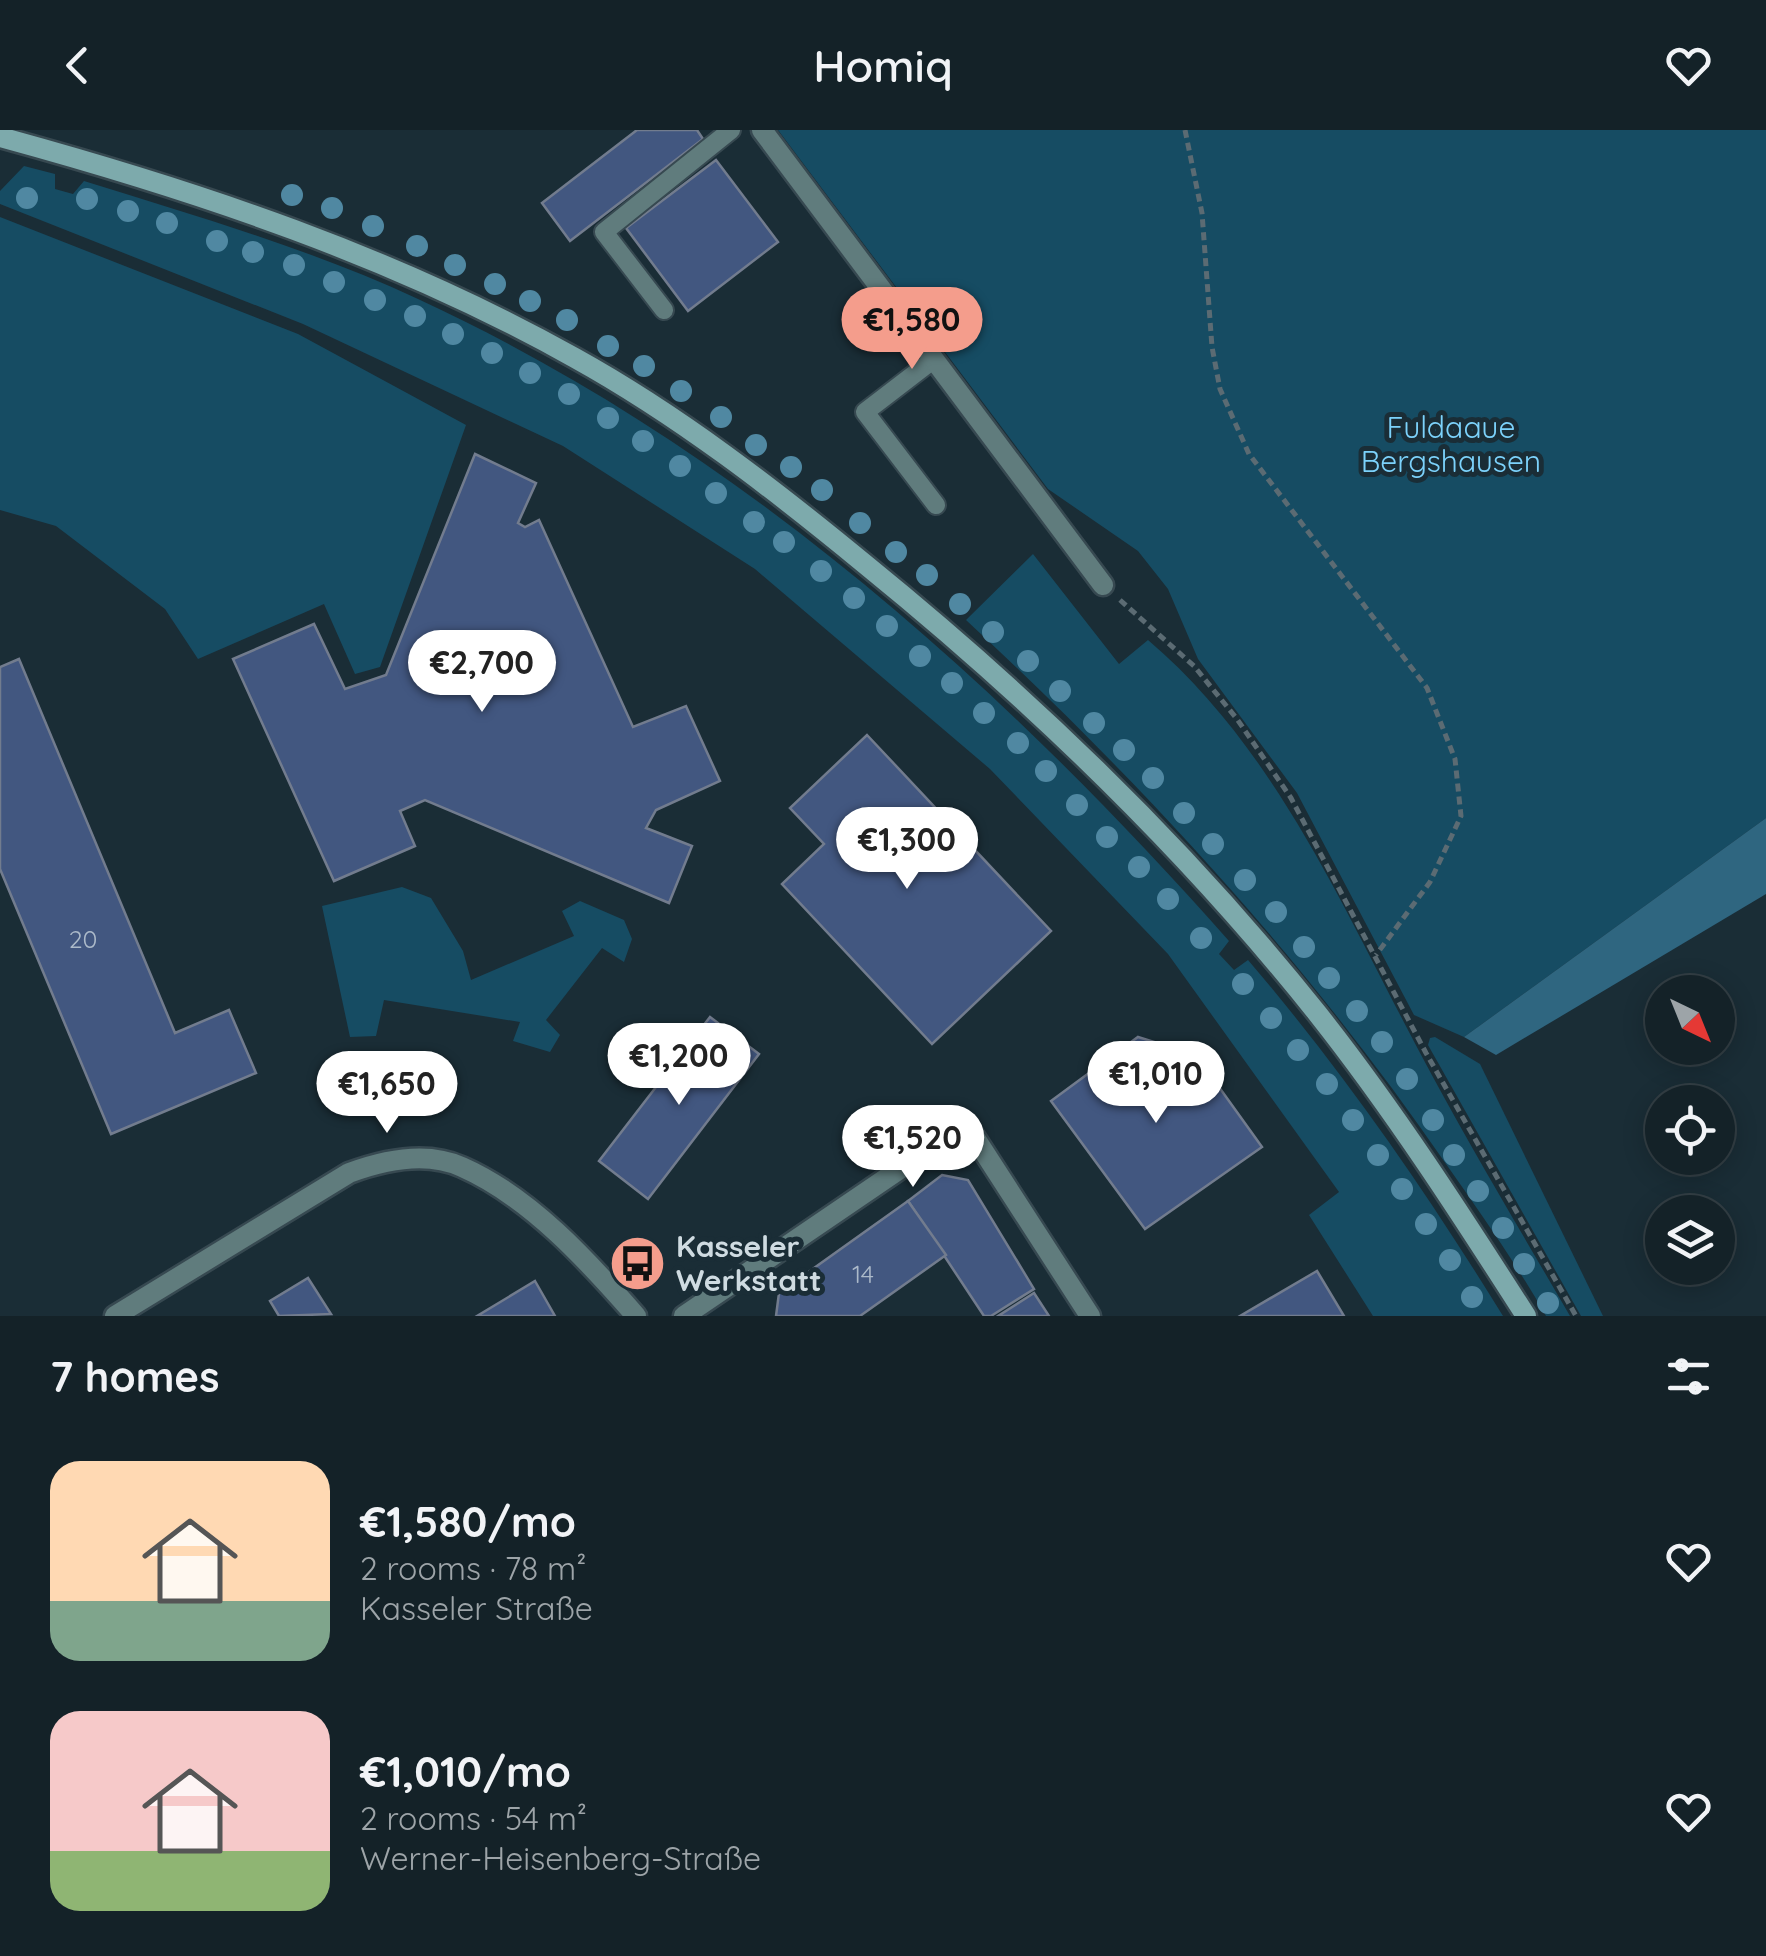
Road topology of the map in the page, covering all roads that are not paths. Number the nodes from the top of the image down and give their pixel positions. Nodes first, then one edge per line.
1 (731, 130) edge
2 (762, 130) edge
3 (0, 137) edge
4 (664, 310) dead end
5 (934, 359) junction
6 (936, 505) dead end
7 (1103, 585) road end
8 (114, 1316) edge
9 (636, 1316) edge
10 (684, 1316) edge
11 (1090, 1316) edge
12 (1526, 1316) edge

1 - 4 lane
2 - 5 street
3 - 12 main road
5 - 6 lane
5 - 7 street
8 - 9 street
10 - 11 street

